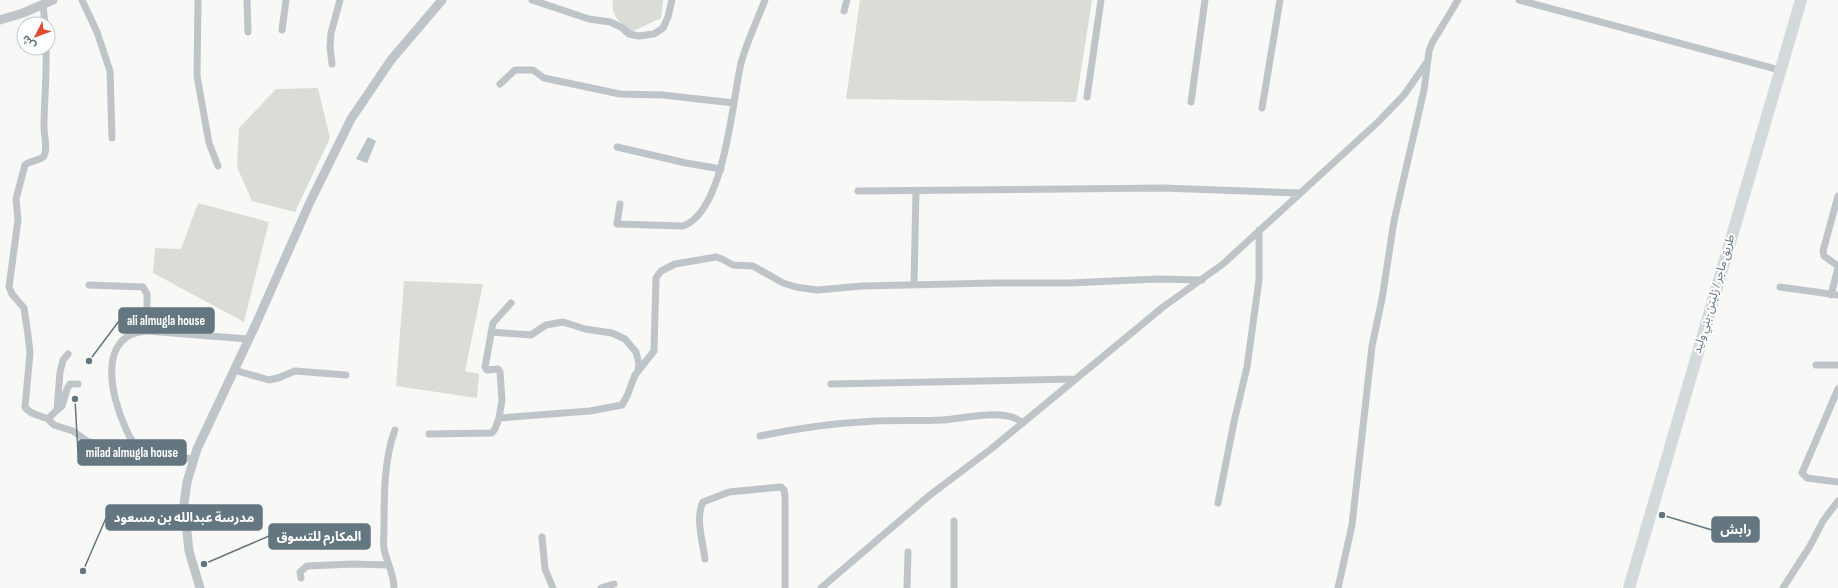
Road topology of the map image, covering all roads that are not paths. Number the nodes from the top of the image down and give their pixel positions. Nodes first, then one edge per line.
1 (53, 0) edge
2 (82, 0) edge
3 (198, 0) edge
4 (247, 0) edge
5 (286, 0) edge
6 (340, 0) edge
7 (442, 0) edge
8 (532, 0) edge
9 (672, 0) edge
10 (765, 0) edge
11 (846, 0) edge
12 (1101, 0) edge
13 (1206, 0) edge
14 (1280, 0) edge
15 (1458, 0) edge
16 (1532, 0) edge
17 (1800, 0) edge
18 (1521, 1) edge
19 (43, 5) junction
20 (844, 11) dead end
21 (44, 16) edge
22 (0, 20) edge
23 (282, 30) dead end
24 (248, 32) dead end
25 (46, 56) edge
26 (1427, 62) junction
27 (332, 64) dead end
28 (1780, 70) junction
29 (500, 84) dead end
30 (1087, 97) dead end
31 (1192, 102) dead end
32 (734, 103) junction
33 (1262, 108) dead end
34 (112, 138) dead end
35 (618, 146) dead end
36 (218, 166) dead end
37 (721, 169) junction
38 (858, 191) dead end
39 (916, 191) junction
40 (1300, 193) junction
41 (1838, 196) edge
42 (620, 204) dead end
43 (1259, 230) junction
44 (1838, 267) edge
45 (1202, 280) junction
46 (89, 285) dead end
47 (914, 285) junction
48 (1780, 287) dead end
49 (1834, 295) edge
50 (511, 303) dead end
51 (147, 331) junction
52 (491, 332) junction
53 (248, 339) junction
54 (68, 354) dead end
55 (1816, 365) dead end
56 (1838, 365) edge
57 (234, 370) junction
58 (638, 371) junction
59 (346, 376) dead end
60 (1075, 379) junction
61 (78, 384) dead end
62 (831, 384) dead end
63 (1838, 389) edge
64 (57, 410) junction
65 (499, 418) junction
66 (48, 419) junction
67 (1022, 423) junction
68 (396, 430) dead end
69 (428, 434) dead end
70 (760, 436) dead end
71 (140, 453) junction
72 (194, 459) junction
73 (1838, 482) edge
74 (1838, 501) edge
75 (1218, 503) dead end
76 (954, 521) dead end
77 (542, 537) dead end
78 (908, 552) dead end
79 (705, 559) dead end
80 (389, 565) junction
81 (300, 578) dead end
82 (614, 584) dead end
83 (200, 588) edge
84 (394, 588) edge
85 (553, 588) edge
86 (601, 588) edge
87 (785, 588) edge
88 (821, 588) edge
89 (907, 588) edge
90 (954, 588) edge
91 (1338, 588) edge
92 (1629, 588) edge
93 (1783, 588) edge

1 - 19 street
2 - 34 street
3 - 36 street
4 - 24 street
5 - 23 street
6 - 27 street
7 - 53 street
8 - 9 street
10 - 32 street
11 - 20 street
12 - 30 street
13 - 31 street
14 - 33 street
15 - 26 street
16 - 18 street
17 - 28 highway, طريق ماجر / زليتن-بني وليد
18 - 28 street
19 - 21 street
19 - 22 street
25 - 66 street
26 - 40 street
26 - 91 street
28 - 92 highway, طريق ماجر / زليتن-بني وليد
29 - 32 street
32 - 37 street
35 - 37 street
37 - 42 street
38 - 39 street
39 - 40 street
39 - 47 street
40 - 43 street
41 - 44 street
43 - 45 street
43 - 75 street
44 - 49 street
45 - 47 street
45 - 60 street
46 - 51 street
47 - 58 street
48 - 49 street
50 - 52 street
51 - 53 street
51 - 71 street
52 - 58 street
52 - 65 street
53 - 57 street
54 - 64 street
55 - 56 street
57 - 59 street
57 - 72 street
58 - 65 street
60 - 62 street
60 - 67 street
61 - 64 street
63 - 73 street
64 - 66 street
65 - 69 street
66 - 71 street
67 - 70 street
67 - 88 street
68 - 80 street
71 - 72 street
72 - 83 street
74 - 93 street
76 - 90 street
77 - 85 street
78 - 89 street
79 - 87 street
80 - 81 street
80 - 84 street
82 - 86 street

